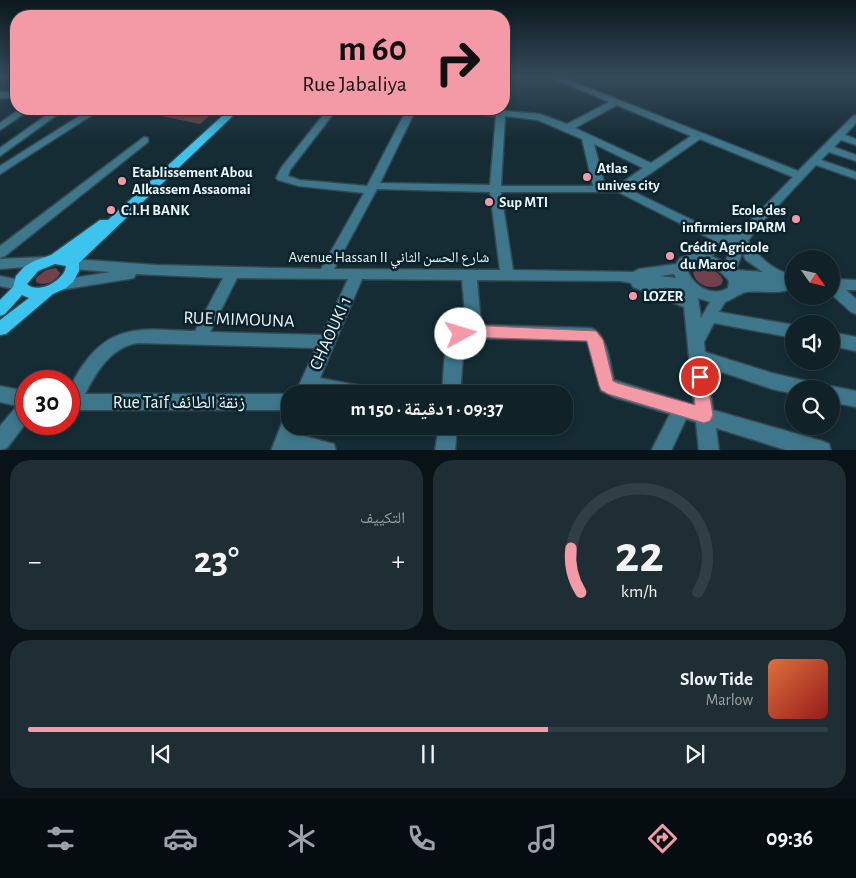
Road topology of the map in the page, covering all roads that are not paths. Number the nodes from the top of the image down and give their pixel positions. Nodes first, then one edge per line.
1 (606, 98) edge
2 (616, 102) junction
3 (510, 112) edge
4 (17, 115) edge
5 (52, 115) edge
6 (86, 115) edge
7 (228, 115) edge
8 (328, 115) edge
9 (409, 115) edge
10 (501, 115) edge
11 (854, 122) edge
12 (0, 127) edge
13 (568, 128) junction
14 (699, 135) junction
15 (838, 136) junction
16 (587, 137) junction
17 (144, 140) dead end
18 (856, 142) edge
19 (827, 148) junction
20 (0, 153) edge
21 (856, 158) edge
22 (814, 161) junction
23 (652, 168) junction
24 (1, 170) edge
25 (800, 176) junction
26 (856, 176) edge
27 (372, 188) junction
28 (495, 189) junction
29 (620, 189) junction
30 (600, 190) junction
31 (138, 198) junction
32 (754, 224) junction
33 (725, 241) junction
34 (741, 241) junction
35 (0, 253) edge
36 (697, 258) junction
37 (50, 261) junction
38 (73, 263) junction
39 (0, 264) edge
40 (680, 268) junction
41 (156, 270) junction
42 (233, 273) junction
43 (325, 273) junction
44 (358, 273) junction
45 (469, 274) junction
46 (507, 274) junction
47 (621, 276) junction
48 (732, 277) junction
49 (785, 278) edge
50 (0, 281) edge
51 (785, 281) edge
52 (840, 284) edge
53 (689, 285) junction
54 (856, 285) edge
55 (19, 286) junction
56 (55, 287) junction
57 (840, 293) edge
58 (720, 297) junction
59 (691, 304) junction
60 (856, 308) edge
61 (0, 310) edge
62 (708, 316) junction
63 (0, 330) edge
64 (785, 330) edge
65 (474, 331) junction
66 (199, 338) junction
67 (840, 341) edge
68 (326, 342) junction
69 (856, 344) edge
70 (696, 350) junction
71 (785, 384) edge
72 (307, 385) edge
73 (452, 385) edge
74 (80, 387) edge
75 (0, 394) edge
76 (15, 396) edge
77 (840, 396) edge
78 (856, 399) edge
79 (80, 402) edge
80 (281, 402) edge
81 (682, 409) junction
82 (704, 415) junction
83 (15, 423) edge
84 (447, 435) edge
85 (284, 439) edge
86 (0, 441) edge
87 (327, 450) edge
88 (445, 450) edge
89 (660, 450) edge
90 (708, 450) edge
91 (822, 450) edge

1 - 2 street
2 - 13 street
2 - 14 street
3 - 13 street
4 - 12 street
5 - 20 street
6 - 24 street
7 - 31 main road
8 - 27 street
9 - 27 street
10 - 28 street
11 - 15 street
13 - 16 street
14 - 23 street
14 - 25 street
15 - 18 street
15 - 19 street
16 - 23 street
16 - 30 street
17 - 35 street
19 - 21 street
19 - 22 street
22 - 25 street
22 - 26 street
23 - 29 street
25 - 32 street
27 - 28 street
27 - 43 street
28 - 30 street
28 - 46 street
29 - 30 street
29 - 33 street
31 - 37 main road
31 - 38 main road
32 - 33 street
32 - 34 street
33 - 36 street
34 - 48 street
34 - 49 street
36 - 40 street
36 - 48 street
37 - 38 main road
37 - 39 street
37 - 55 main road
38 - 41 street, Avenue Hassan II شارع الحسن الثاني
38 - 56 main road
40 - 47 street
40 - 53 street
41 - 42 street, Avenue Hassan II شارع الحسن الثاني
41 - 56 street, Avenue Hassan II شارع الحسن الثاني
42 - 43 street, Avenue Hassan II شارع الحسن الثاني
42 - 66 street
43 - 44 street, Avenue Hassan II شارع الحسن الثاني
44 - 45 street, Avenue Hassan II شارع الحسن الثاني
44 - 68 street, CHAOUKI 1
45 - 46 street, Avenue Hassan II شارع الحسن الثاني
45 - 65 street
46 - 47 street, Avenue Hassan II شارع الحسن الثاني
47 - 53 street
47 - 59 street
48 - 51 street
48 - 58 street
50 - 55 street
52 - 54 street
53 - 58 street
53 - 59 street
55 - 56 main road
55 - 61 main road
56 - 63 main road
57 - 60 street
58 - 62 street
59 - 70 street
62 - 64 street
62 - 70 street
65 - 73 street
65 - 81 street
66 - 68 street, RUE MIMOUNA
66 - 74 street, RUE MIMOUNA
67 - 69 street
68 - 72 street, CHAOUKI 1
70 - 71 street
70 - 82 street
75 - 76 street
77 - 78 street
79 - 80 street, Rue Taïf زنقة الطائف
81 - 82 street
81 - 89 street
82 - 90 street
82 - 91 street
83 - 86 street
84 - 88 street
85 - 87 street

